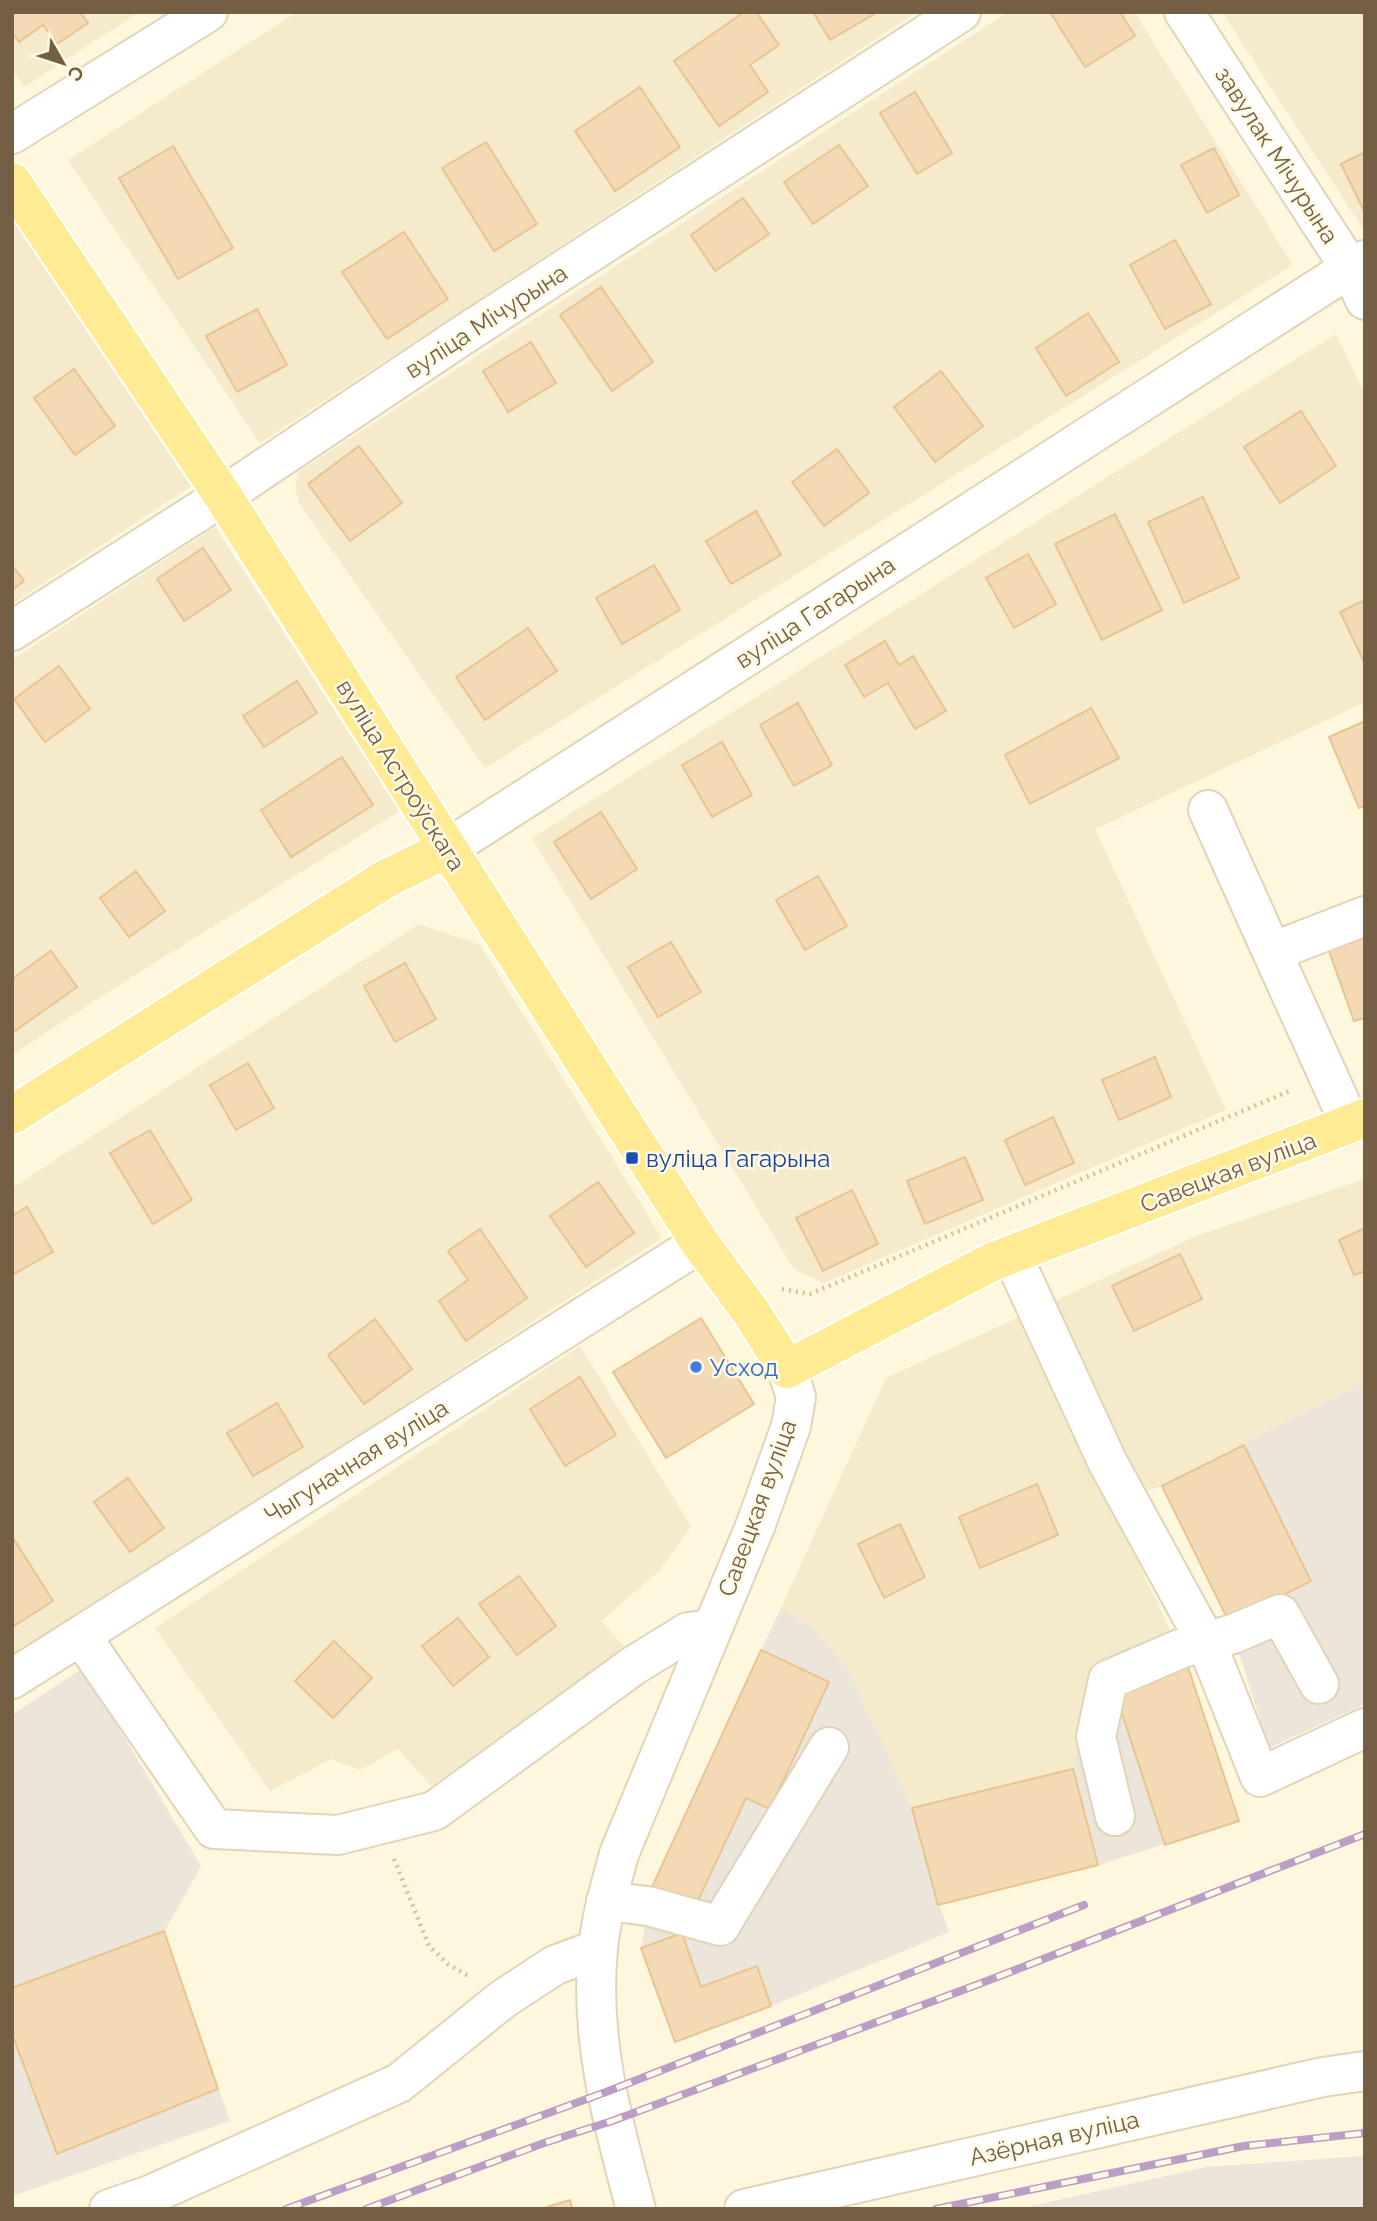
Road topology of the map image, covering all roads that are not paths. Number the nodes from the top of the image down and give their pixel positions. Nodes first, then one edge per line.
1 (208, 12) edge
2 (961, 12) edge
3 (1184, 12) edge
4 (12, 134) edge
5 (12, 182) edge
6 (1360, 276) edge
7 (223, 496) junction
8 (12, 631) edge
9 (1208, 810) dead end
10 (447, 849) junction
11 (1365, 915) edge
12 (1272, 952) junction
13 (12, 1115) edge
14 (1357, 1121) edge
15 (700, 1243) junction
16 (1012, 1255) junction
17 (788, 1369) junction
18 (712, 1629) junction
19 (81, 1636) junction
20 (1206, 1642) junction
21 (12, 1679) edge
22 (1319, 1684) dead end
23 (1365, 1728) edge
24 (829, 1747) dead end
25 (1115, 1816) dead end
26 (606, 1901) junction
27 (598, 1949) junction
28 (1365, 2071) edge
29 (109, 2209) edge
30 (636, 2209) edge
31 (744, 2209) edge

1 - 4 street
2 - 7 street, вуліца Мічурына
3 - 6 street, завулак Мічурына
5 - 7 main road, вуліца Астроўскага
6 - 10 street, вуліца Гагарына
7 - 8 street, вуліца Мічурына
7 - 10 main road, вуліца Астроўскага
9 - 12 street
10 - 13 main road, вуліца Гагарына
10 - 15 main road, вуліца Астроўскага
11 - 12 street
12 - 14 street
14 - 16 main road, Савецкая вуліца
15 - 17 main road, вуліца Астроўскага
15 - 19 street, Чыгуначная вуліца
16 - 17 main road, Савецкая вуліца
16 - 20 street
17 - 18 street, Савецкая вуліца
18 - 19 street
18 - 26 street, Савецкая вуліца
19 - 21 street, Чыгуначная вуліца
20 - 22 street
20 - 23 street
20 - 25 street
24 - 26 street
26 - 27 street, Савецкая вуліца
27 - 29 street
27 - 30 street, Савецкая вуліца
28 - 31 street, Азёрная вуліца

